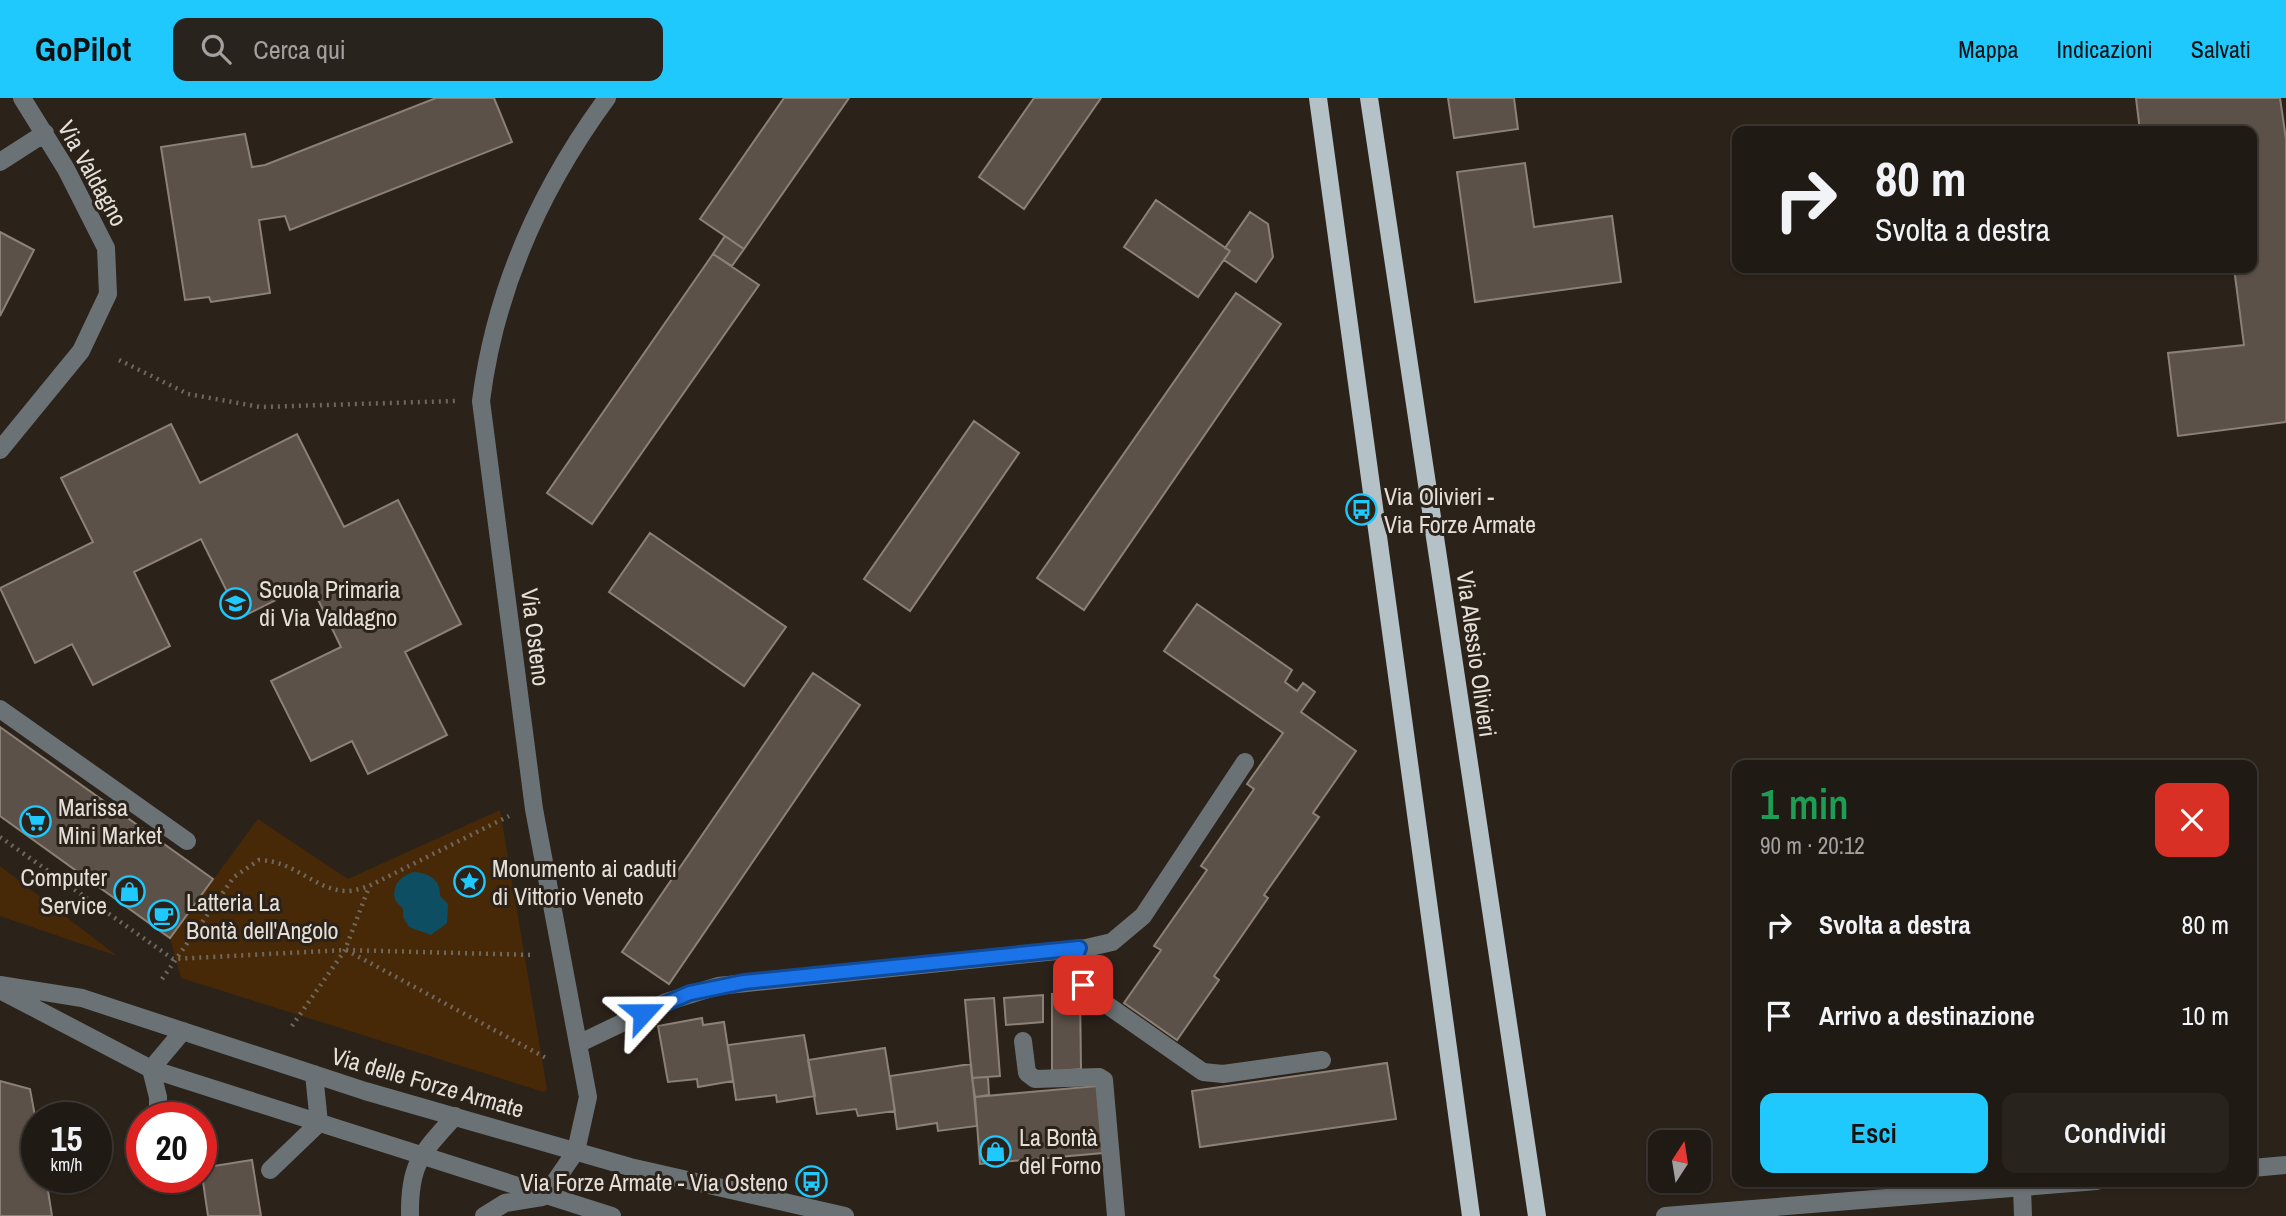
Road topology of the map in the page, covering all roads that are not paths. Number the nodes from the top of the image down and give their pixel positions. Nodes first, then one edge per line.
1 (22, 98) edge
2 (1318, 98) edge
3 (1369, 98) edge
4 (599, 100) edge
5 (45, 133) junction
6 (0, 162) edge
7 (0, 450) edge
8 (0, 709) edge
9 (1245, 762) dead end
10 (187, 841) dead end
11 (1079, 948) junction
12 (0, 985) edge
13 (0, 990) edge
14 (183, 1031) junction
15 (1023, 1041) dead end
16 (580, 1043) junction
17 (1322, 1060) dead end
18 (151, 1069) junction
19 (314, 1074) junction
20 (158, 1102) edge
21 (455, 1116) junction
22 (319, 1123) junction
23 (576, 1151) junction
24 (420, 1155) junction
25 (2286, 1165) edge
26 (2257, 1168) edge
27 (270, 1170) dead end
28 (2033, 1187) edge
29 (2022, 1188) junction
30 (545, 1196) junction
31 (1847, 1209) edge
32 (410, 1216) edge
33 (484, 1216) edge
34 (612, 1216) edge
35 (845, 1216) edge
36 (1116, 1216) edge
37 (1471, 1216) edge
38 (1537, 1216) edge
39 (1665, 1216) edge
40 (2024, 1216) edge

1 - 5 street, Via Valdagno
2 - 37 main road
3 - 38 main road, Via Alessio Olivieri
4 - 16 street, Via Osteno
5 - 6 street
5 - 7 street, Via Valdagno
8 - 10 street
9 - 11 street
11 - 16 street
11 - 17 street
12 - 14 street, Via delle Forze Armate
13 - 18 street
14 - 18 street
14 - 19 street, Via delle Forze Armate
15 - 36 street
16 - 23 street, Via Osteno
18 - 20 street
18 - 22 street
19 - 21 street, Via delle Forze Armate
19 - 22 street
21 - 23 street, Via delle Forze Armate
21 - 24 street
22 - 24 street
22 - 27 street
23 - 30 street, Via Osteno
23 - 35 street, Via delle Forze Armate
24 - 30 street
24 - 32 street
25 - 26 street
28 - 29 street
29 - 31 street
29 - 40 street
30 - 33 street
30 - 34 street
31 - 39 street

